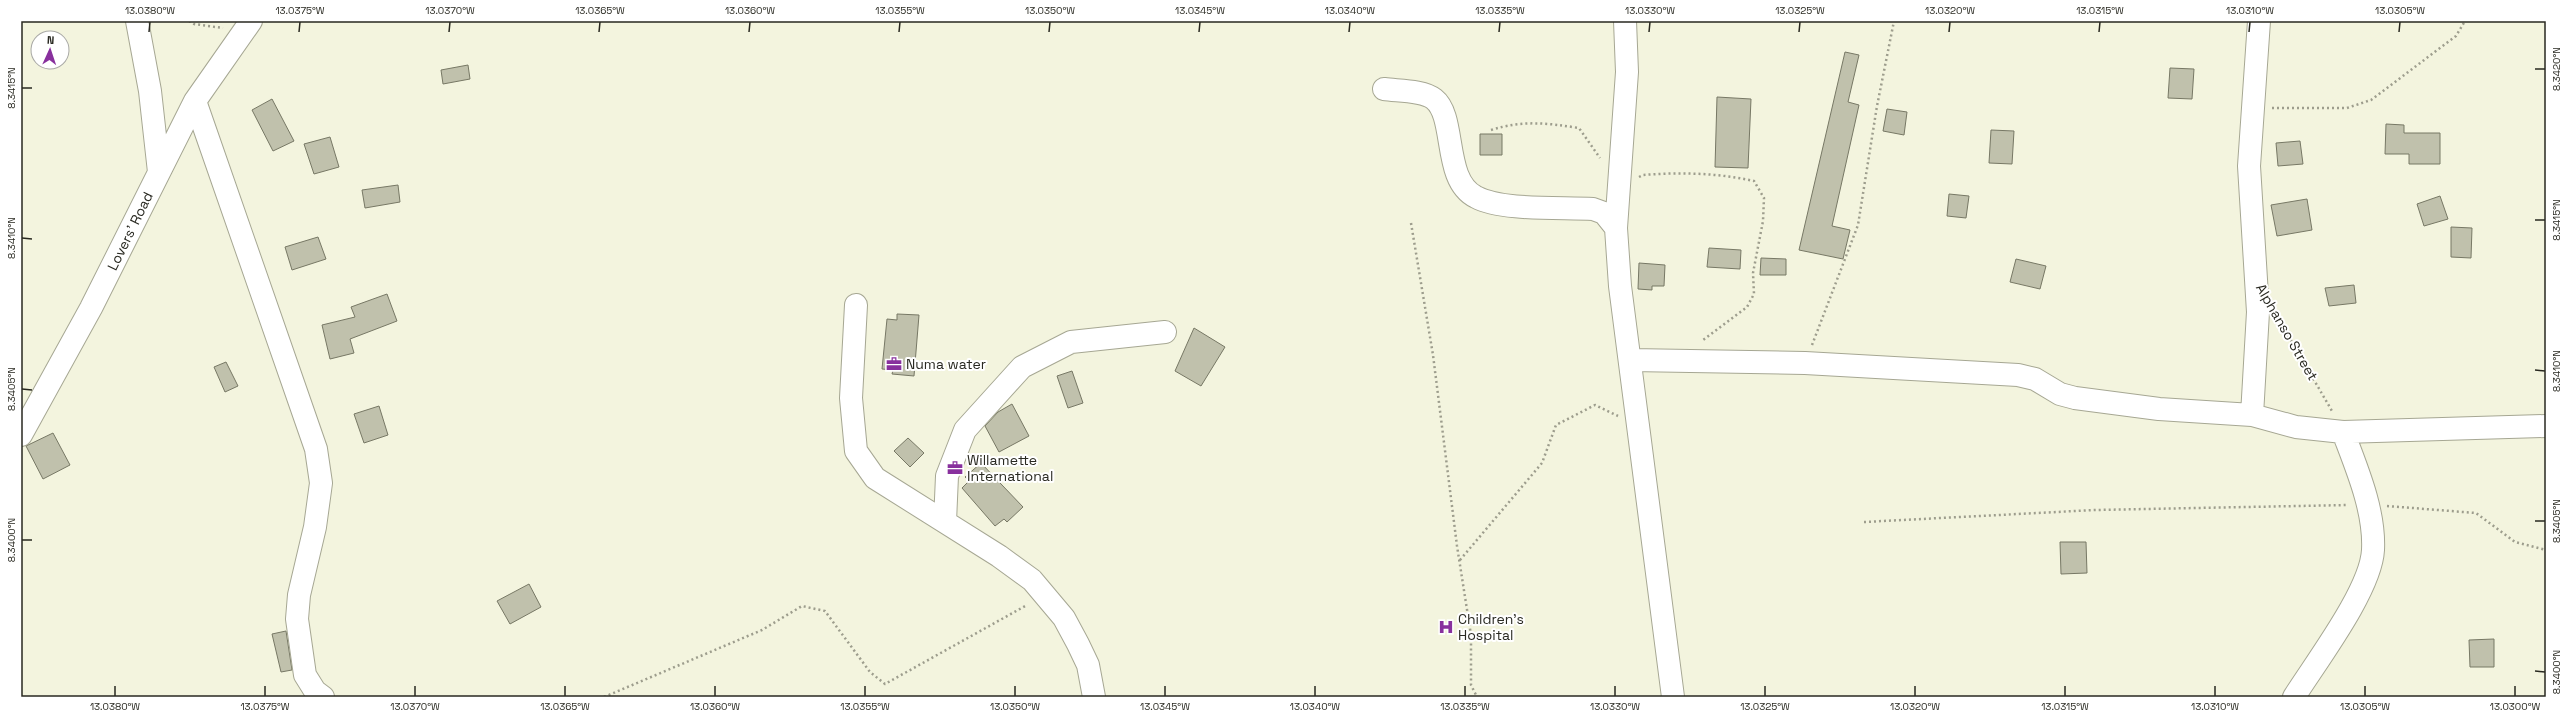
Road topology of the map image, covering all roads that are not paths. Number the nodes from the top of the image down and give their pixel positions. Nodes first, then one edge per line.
1 (137, 21) edge
2 (1625, 21) edge
3 (2260, 21) edge
4 (247, 25) edge
5 (1384, 89) dead end
6 (195, 100) junction
7 (159, 172) junction
8 (1616, 228) junction
9 (856, 305) dead end
10 (1164, 332) dead end
11 (1631, 360) junction
12 (2252, 415) junction
13 (2546, 426) edge
14 (2343, 432) junction
15 (21, 435) edge
16 (945, 522) junction
17 (323, 697) edge
18 (1094, 697) edge
19 (1674, 697) edge
20 (2294, 697) edge

1 - 7 street
2 - 8 street
3 - 12 street, Alphanso Street
4 - 6 street, Lovers' Road
5 - 8 street
6 - 7 street, Lovers' Road
6 - 17 street
7 - 15 street, Lovers' Road
8 - 11 street
9 - 16 street
10 - 16 street
11 - 12 street
11 - 19 street
12 - 14 street
13 - 14 street
14 - 20 street
16 - 18 street

